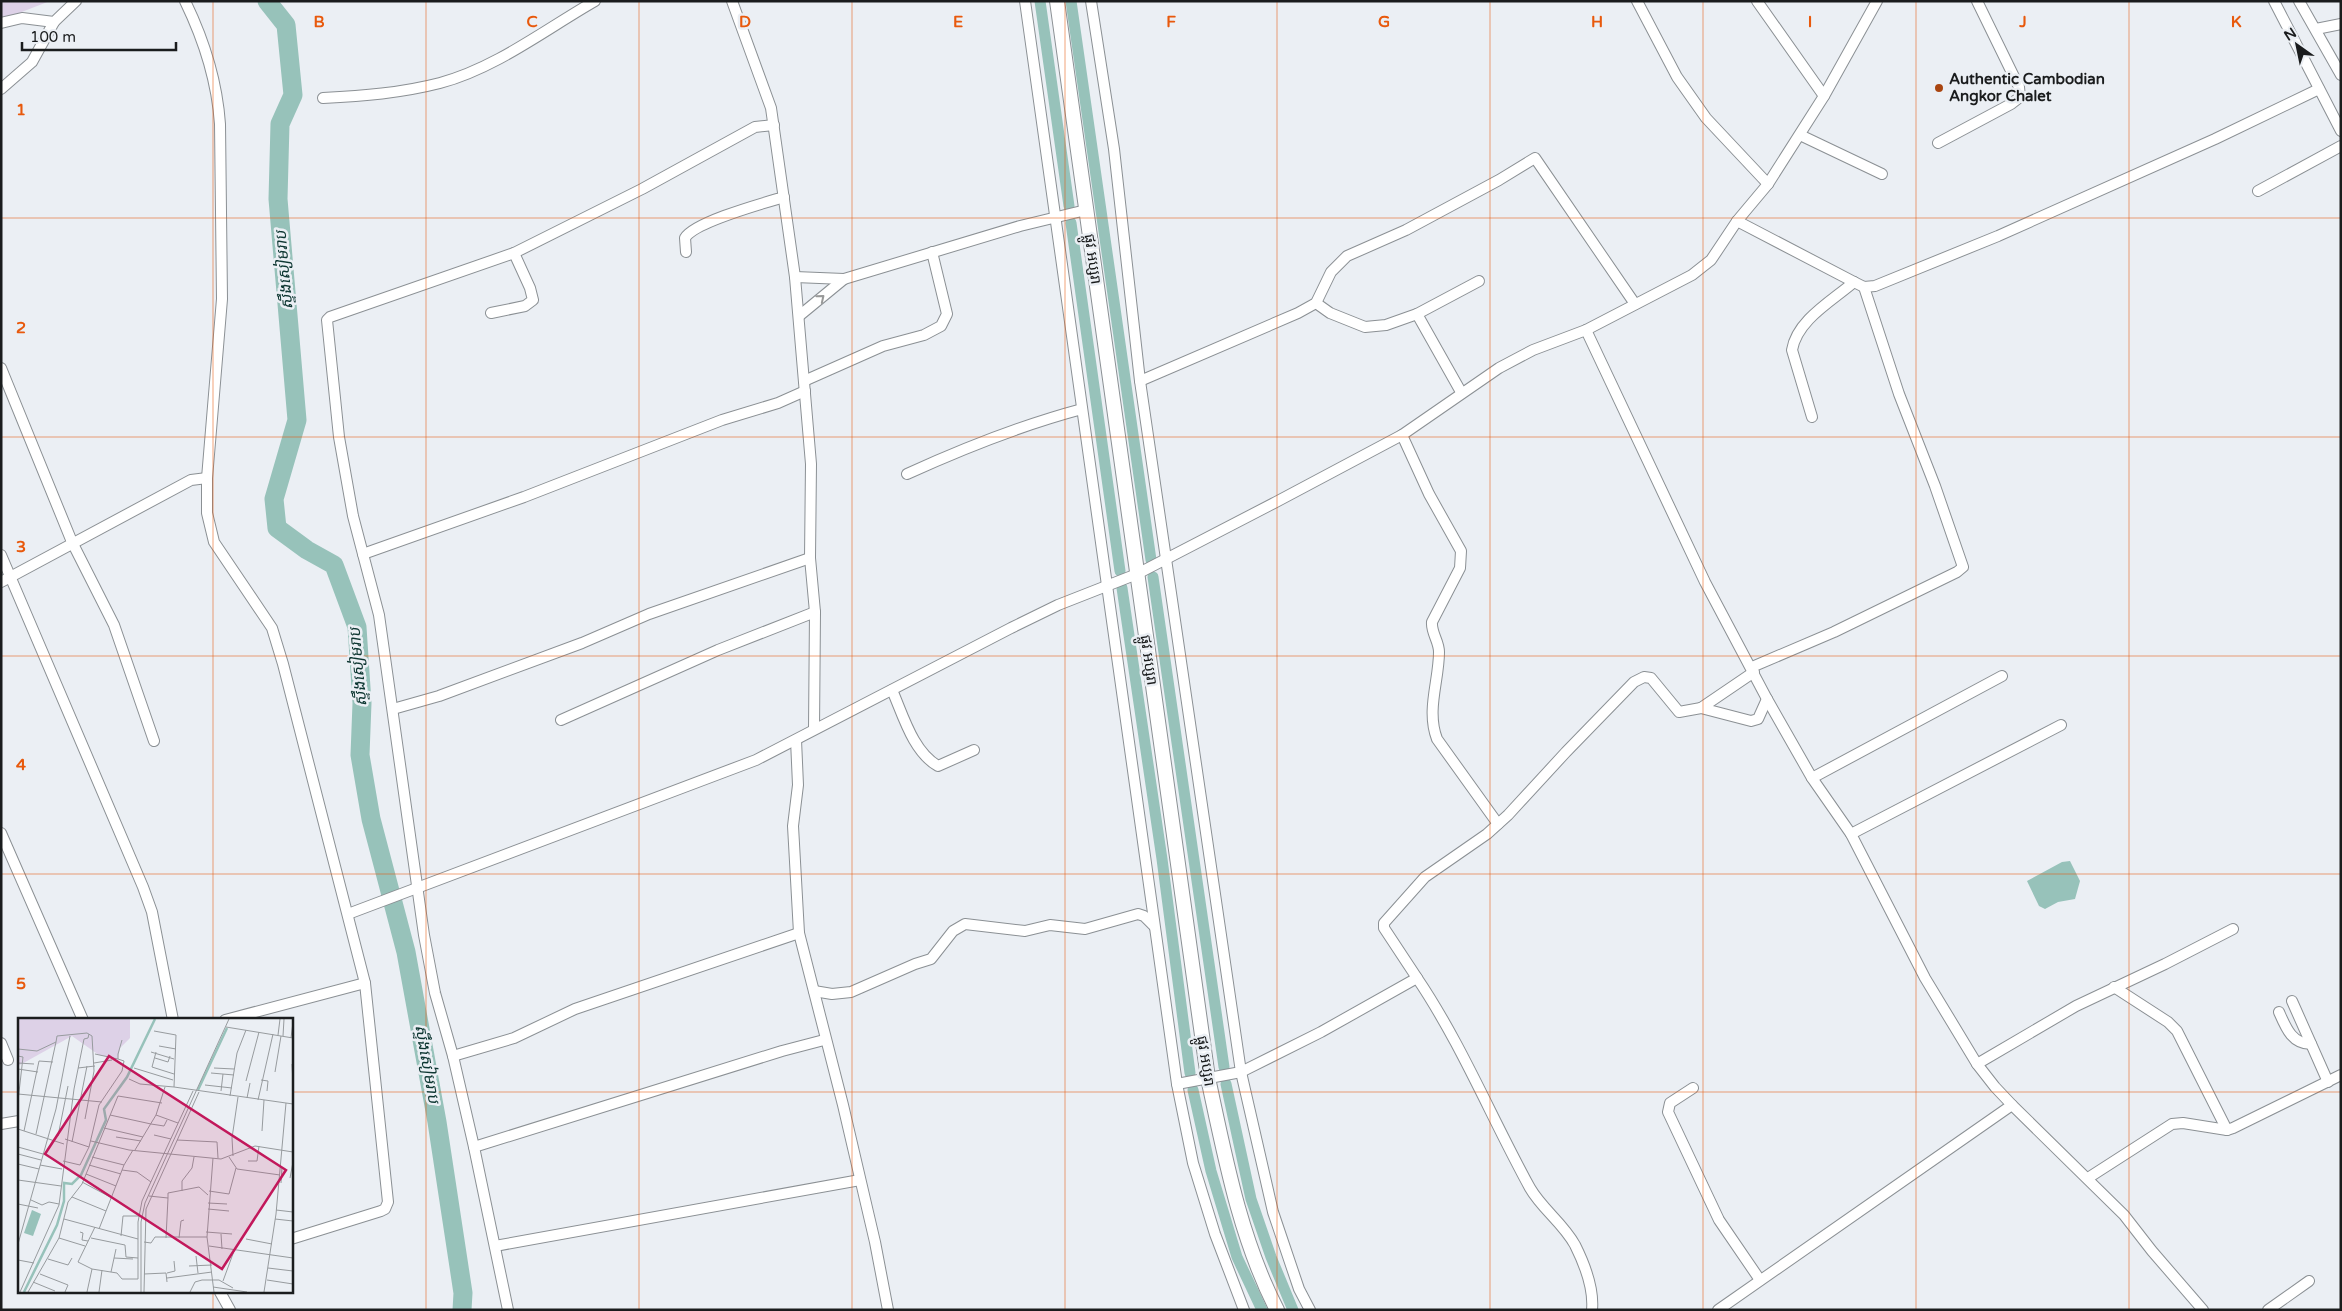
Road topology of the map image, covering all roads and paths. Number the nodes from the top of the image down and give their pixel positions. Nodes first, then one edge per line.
1 (76, 1) edge
2 (185, 1) edge
3 (596, 1) edge
4 (732, 1) edge
5 (1025, 1) edge
6 (1057, 1) edge
7 (1091, 1) edge
8 (1637, 1) edge
9 (1757, 1) edge
10 (1877, 1) edge
11 (1977, 1) edge
12 (2274, 1) edge
13 (2299, 1) edge
14 (54, 22) junction
15 (1, 23) edge
16 (2341, 24) edge
17 (2316, 29) junction
18 (2341, 75) edge
19 (1, 89) edge
20 (2318, 89) junction
21 (1824, 96) junction
22 (323, 98) dead end
23 (774, 125) junction
24 (2341, 131) edge
25 (1800, 135) junction
26 (1938, 143) dead end
27 (2341, 146) edge
28 (1882, 174) dead end
29 (1768, 184) junction
30 (2258, 191) dead end
31 (784, 197) junction
32 (1086, 210) junction
33 (1055, 218) junction
34 (1737, 222) junction
35 (686, 252) dead end
36 (932, 252) junction
37 (514, 253) junction
38 (795, 277) junction
39 (844, 279) junction
40 (1479, 281) dead end
41 (1859, 285) junction
42 (1316, 303) junction
43 (1635, 304) junction
44 (491, 313) dead end
45 (1417, 314) junction
46 (799, 316) junction
47 (1586, 330) junction
48 (1, 368) edge
49 (1140, 381) junction
50 (805, 386) junction
51 (1461, 392) junction
52 (1082, 409) junction
53 (1812, 417) dead end
54 (1402, 435) junction
55 (907, 474) dead end
56 (206, 478) junction
57 (72, 542) junction
58 (1, 554) edge
59 (363, 554) junction
60 (1166, 557) junction
61 (810, 558) junction
62 (1137, 574) junction
63 (6, 579) edge
64 (1107, 585) junction
65 (815, 612) junction
66 (1753, 670) junction
67 (2002, 676) dead end
68 (892, 690) junction
69 (1768, 699) junction
70 (393, 708) junction
71 (1701, 708) junction
72 (561, 720) dead end
73 (2061, 726) dead end
74 (814, 730) junction
75 (154, 740) dead end
76 (796, 740) junction
77 (974, 750) dead end
78 (1812, 778) junction
79 (1498, 824) junction
80 (1, 833) edge
81 (1850, 834) junction
82 (414, 890) junction
83 (348, 914) junction
84 (1154, 926) junction
85 (2232, 929) dead end
86 (799, 933) junction
87 (1417, 978) junction
88 (365, 983) junction
89 (2114, 987) junction
90 (814, 991) junction
91 (2292, 1001) dead end
92 (2279, 1012) dead end
93 (82, 1018) edge
94 (173, 1018) edge
95 (233, 1018) edge
96 (824, 1040) junction
97 (1, 1043) edge
98 (2312, 1044) junction
99 (454, 1056) junction
100 (8, 1060) dead end
101 (1977, 1064) junction
102 (1241, 1072) junction
103 (2341, 1075) edge
104 (1208, 1078) junction
105 (2328, 1082) junction
106 (1177, 1084) junction
107 (1693, 1088) dead end
108 (2012, 1105) junction
109 (18, 1121) edge
110 (1, 1124) edge
111 (2227, 1130) junction
112 (474, 1147) junction
113 (2088, 1178) junction
114 (860, 1180) junction
115 (292, 1239) edge
116 (495, 1246) junction
117 (1760, 1280) junction
118 (2309, 1280) dead end
119 (221, 1294) edge
120 (230, 1310) edge
121 (508, 1310) edge
122 (888, 1310) edge
123 (1244, 1310) edge
124 (1277, 1310) edge
125 (1310, 1310) edge
126 (1592, 1310) edge
127 (1718, 1310) edge
128 (2203, 1310) edge
129 (2268, 1310) edge

1 - 14 street
2 - 56 street
3 - 22 street
4 - 23 street
5 - 33 street
6 - 32 street, ផ្លូវ អប្សរា
7 - 49 street
8 - 29 street
9 - 21 street
10 - 21 street
11 - 26 street
12 - 20 street
13 - 17 street
14 - 15 street
14 - 19 street
16 - 17 street
17 - 18 street
20 - 24 street
20 - 41 street
21 - 25 street
23 - 31 street
23 - 37 street
25 - 28 street
25 - 29 street
27 - 30 street
29 - 34 street
31 - 35 street
31 - 38 street
32 - 33 street
32 - 62 street, ផ្លូវ អប្សរា
33 - 36 street
33 - 52 street
34 - 41 street
34 - 43 street
36 - 39 street
36 - 50 street
37 - 44 street
37 - 59 street
38 - 39 street
38 - 46 street
46 -> 39 street
40 - 45 street
41 - 53 street
41 - 66 street
42 - 43 street
42 - 45 street
42 - 49 street
43 - 47 street
45 - 51 street
46 - 50 street
47 - 51 street
47 - 66 street
48 - 57 street
49 - 60 street
50 - 59 street
50 - 61 street
51 - 54 street
52 - 55 street
52 - 64 street
54 - 60 street
54 - 79 street
56 - 57 street
56 - 83 street
57 - 63 street
57 - 75 street
58 - 63 street
59 - 70 street
60 - 62 street
60 - 102 street
61 - 65 street
61 - 70 street
62 - 64 street
62 - 104 street, ផ្លូវ អប្សរា
63 - 94 street
64 - 68 street
64 - 84 street
65 - 72 street
65 - 74 street
66 - 69 street
66 - 71 street
67 - 78 street
68 - 74 street
68 - 77 street
69 - 71 street
69 - 78 street
70 - 82 street
71 - 79 street
73 - 81 street
74 - 76 street
76 - 82 street
76 - 86 street
78 - 81 street
79 - 87 street
80 - 93 street
81 - 101 street
82 - 83 street
82 - 99 street
83 - 88 street
84 - 90 street
84 - 106 street
85 - 89 street
86 - 90 street
86 - 99 street
87 - 102 street
87 - 126 street
88 - 95 street
88 - 115 street
89 - 101 street
89 - 111 street
90 - 96 street
91 - 98 street
92 - 98 street
96 - 112 street
96 - 114 street
97 - 100 street
98 - 105 street
99 - 112 street
101 - 108 street
102 - 104 street
102 - 125 street
103 - 105 street
104 - 106 street
104 - 124 street, ផ្លូវ អប្សរា
105 - 111 street
106 - 123 street
107 - 117 street
108 - 113 street
108 - 117 street
109 - 110 street
111 - 113 street
112 - 116 street
113 - 128 street
114 - 116 street
114 - 122 street
116 - 121 street
117 - 127 street
118 - 129 street
119 - 120 street

